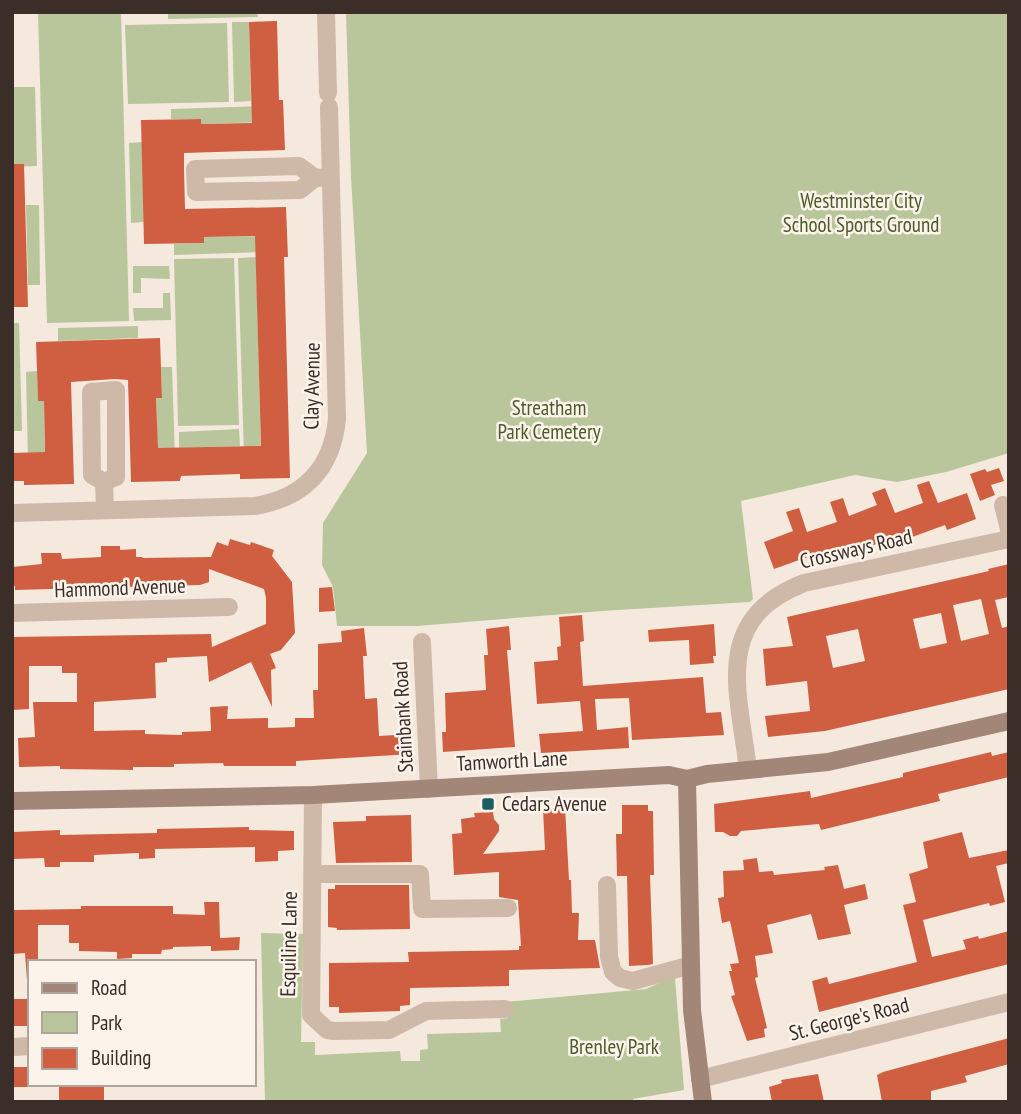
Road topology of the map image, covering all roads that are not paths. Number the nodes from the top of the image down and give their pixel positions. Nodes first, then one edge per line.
1 (326, 12) edge
2 (323, 178) junction
3 (104, 482) junction
4 (1003, 505) dead end
5 (105, 510) junction
6 (12, 513) edge
7 (1009, 529) edge
8 (1009, 539) edge
9 (229, 607) dead end
10 (12, 613) edge
11 (422, 642) dead end
12 (1009, 721) edge
13 (748, 770) junction
14 (687, 779) junction
15 (429, 789) junction
16 (313, 795) junction
17 (12, 801) edge
18 (313, 874) junction
19 (607, 885) dead end
20 (508, 908) dead end
21 (691, 965) junction
22 (1009, 1002) edge
23 (505, 1009) dead end
24 (700, 1079) junction
25 (703, 1102) edge

1 - 2 street, Clay Avenue
2 - 2 street
2 - 5 street, Clay Avenue
3 - 3 street
3 - 5 street
4 - 7 street
5 - 6 street, Clay Avenue
8 - 13 street, Crossways Road
9 - 10 street, Hammond Avenue
11 - 15 street, Stainbank Road
12 - 13 street, Tamworth Lane
13 - 14 street, Tamworth Lane
14 - 15 street, Tamworth Lane
14 - 21 street
15 - 16 street, Tamworth Lane
16 - 17 street, Tamworth Lane
16 - 18 street, Esquiline Lane
18 - 20 street
18 - 23 street, Esquiline Lane
19 - 21 street
21 - 24 street
22 - 24 street, St. George's Road
24 - 25 street

